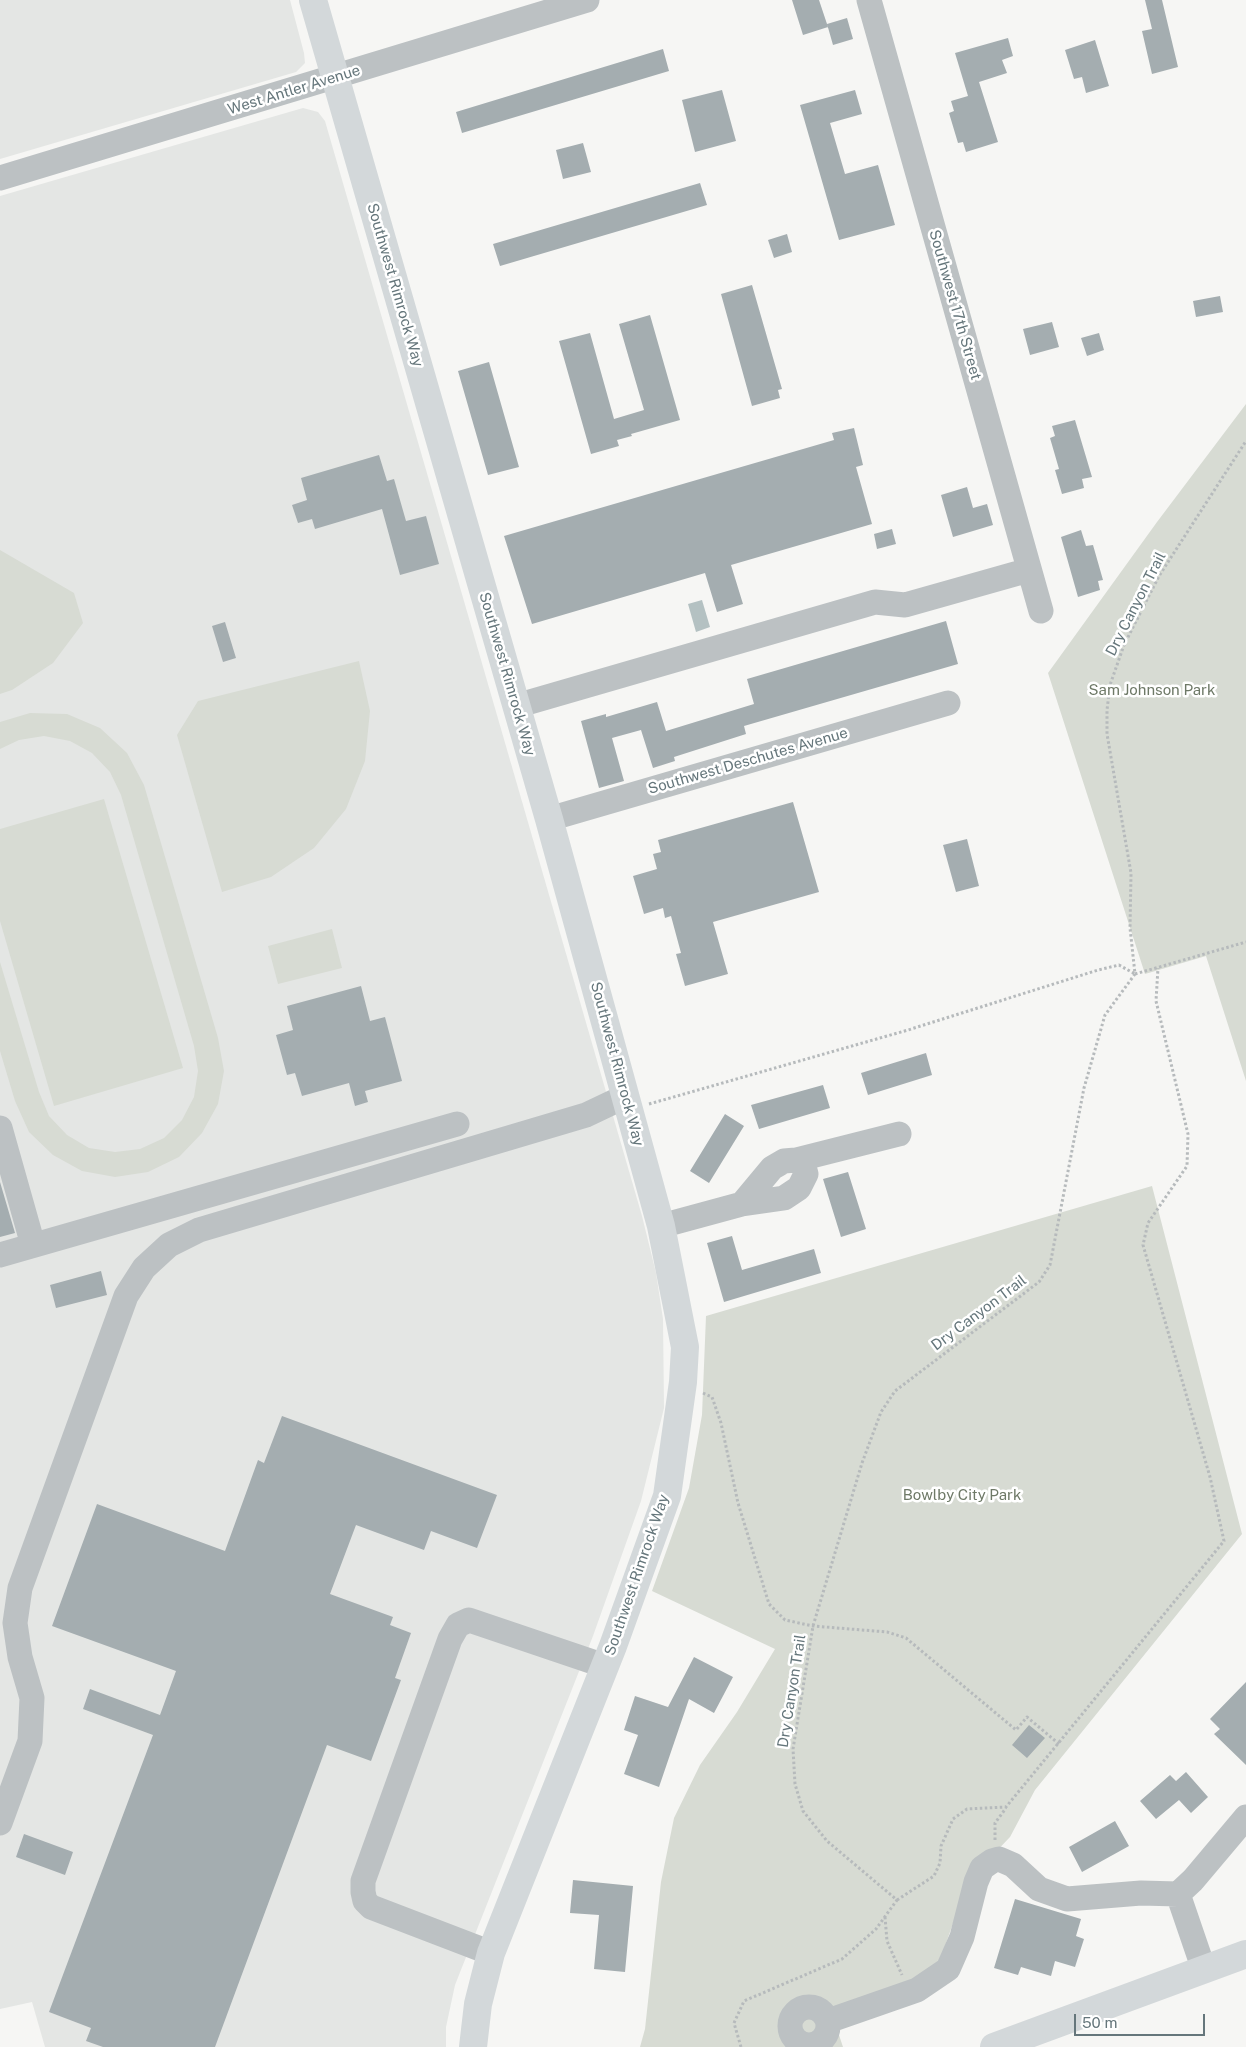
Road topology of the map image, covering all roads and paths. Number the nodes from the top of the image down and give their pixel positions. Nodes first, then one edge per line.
1 (313, 0) edge
2 (587, 0) edge
3 (869, 0) edge
4 (335, 77) junction
5 (0, 178) edge
6 (1246, 441) edge
7 (1029, 570) junction
8 (1041, 611) dead end
9 (948, 702) dead end
10 (516, 706) junction
11 (549, 819) junction
12 (1246, 942) edge
13 (1158, 968) junction
14 (1135, 974) junction
15 (627, 1103) junction
16 (457, 1124) dead end
17 (0, 1128) edge
18 (899, 1134) dead end
19 (661, 1226) junction
20 (33, 1245) junction
21 (0, 1255) edge
22 (683, 1382) junction
23 (813, 1626) junction
24 (605, 1666) junction
25 (1058, 1744) junction
26 (1006, 1807) junction
27 (1246, 1817) edge
28 (0, 1823) edge
29 (1000, 1859) junction
30 (1178, 1894) junction
31 (897, 1900) junction
32 (885, 1917) junction
33 (491, 1953) junction
34 (1246, 1954) edge
35 (1204, 1970) junction
36 (908, 1993) junction
37 (828, 2021) dead end
38 (473, 2047) edge
39 (742, 2047) edge
40 (994, 2047) edge

1 - 4 main road, Southwest Rimrock Way
2 - 4 street, West Antler Avenue
3 - 7 street, Southwest 17th Street
4 - 5 street, West Antler Avenue
4 - 10 main road, Southwest Rimrock Way
6 - 14 path, Dry Canyon Trail
7 - 8 street, Southwest 17th Street
7 - 10 street
9 - 11 street, Southwest Deschutes Avenue
10 - 11 main road, Southwest Rimrock Way
11 - 15 main road, Southwest Rimrock Way
12 - 13 path
13 - 14 path
13 - 25 path
14 - 15 path
14 - 23 path, Dry Canyon Trail
15 - 19 main road, Southwest Rimrock Way
15 - 28 street
16 - 20 street
17 - 20 street
18 - 19 street
19 - 22 main road, Southwest Rimrock Way
20 - 21 street
22 - 23 path, Dry Canyon Trail
22 - 24 main road, Southwest Rimrock Way
23 - 25 path, Dry Canyon Trail
23 - 31 path, Dry Canyon Trail
24 - 33 main road, Southwest Rimrock Way
24 - 33 street
25 - 26 path
26 - 29 path
26 - 31 path
27 - 30 street
29 - 30 street
29 - 36 street
30 - 35 street
31 - 32 path
32 - 36 path
32 - 39 path
33 - 38 main road, Southwest Rimrock Way
34 - 35 main road
35 - 40 main road
36 - 37 street

